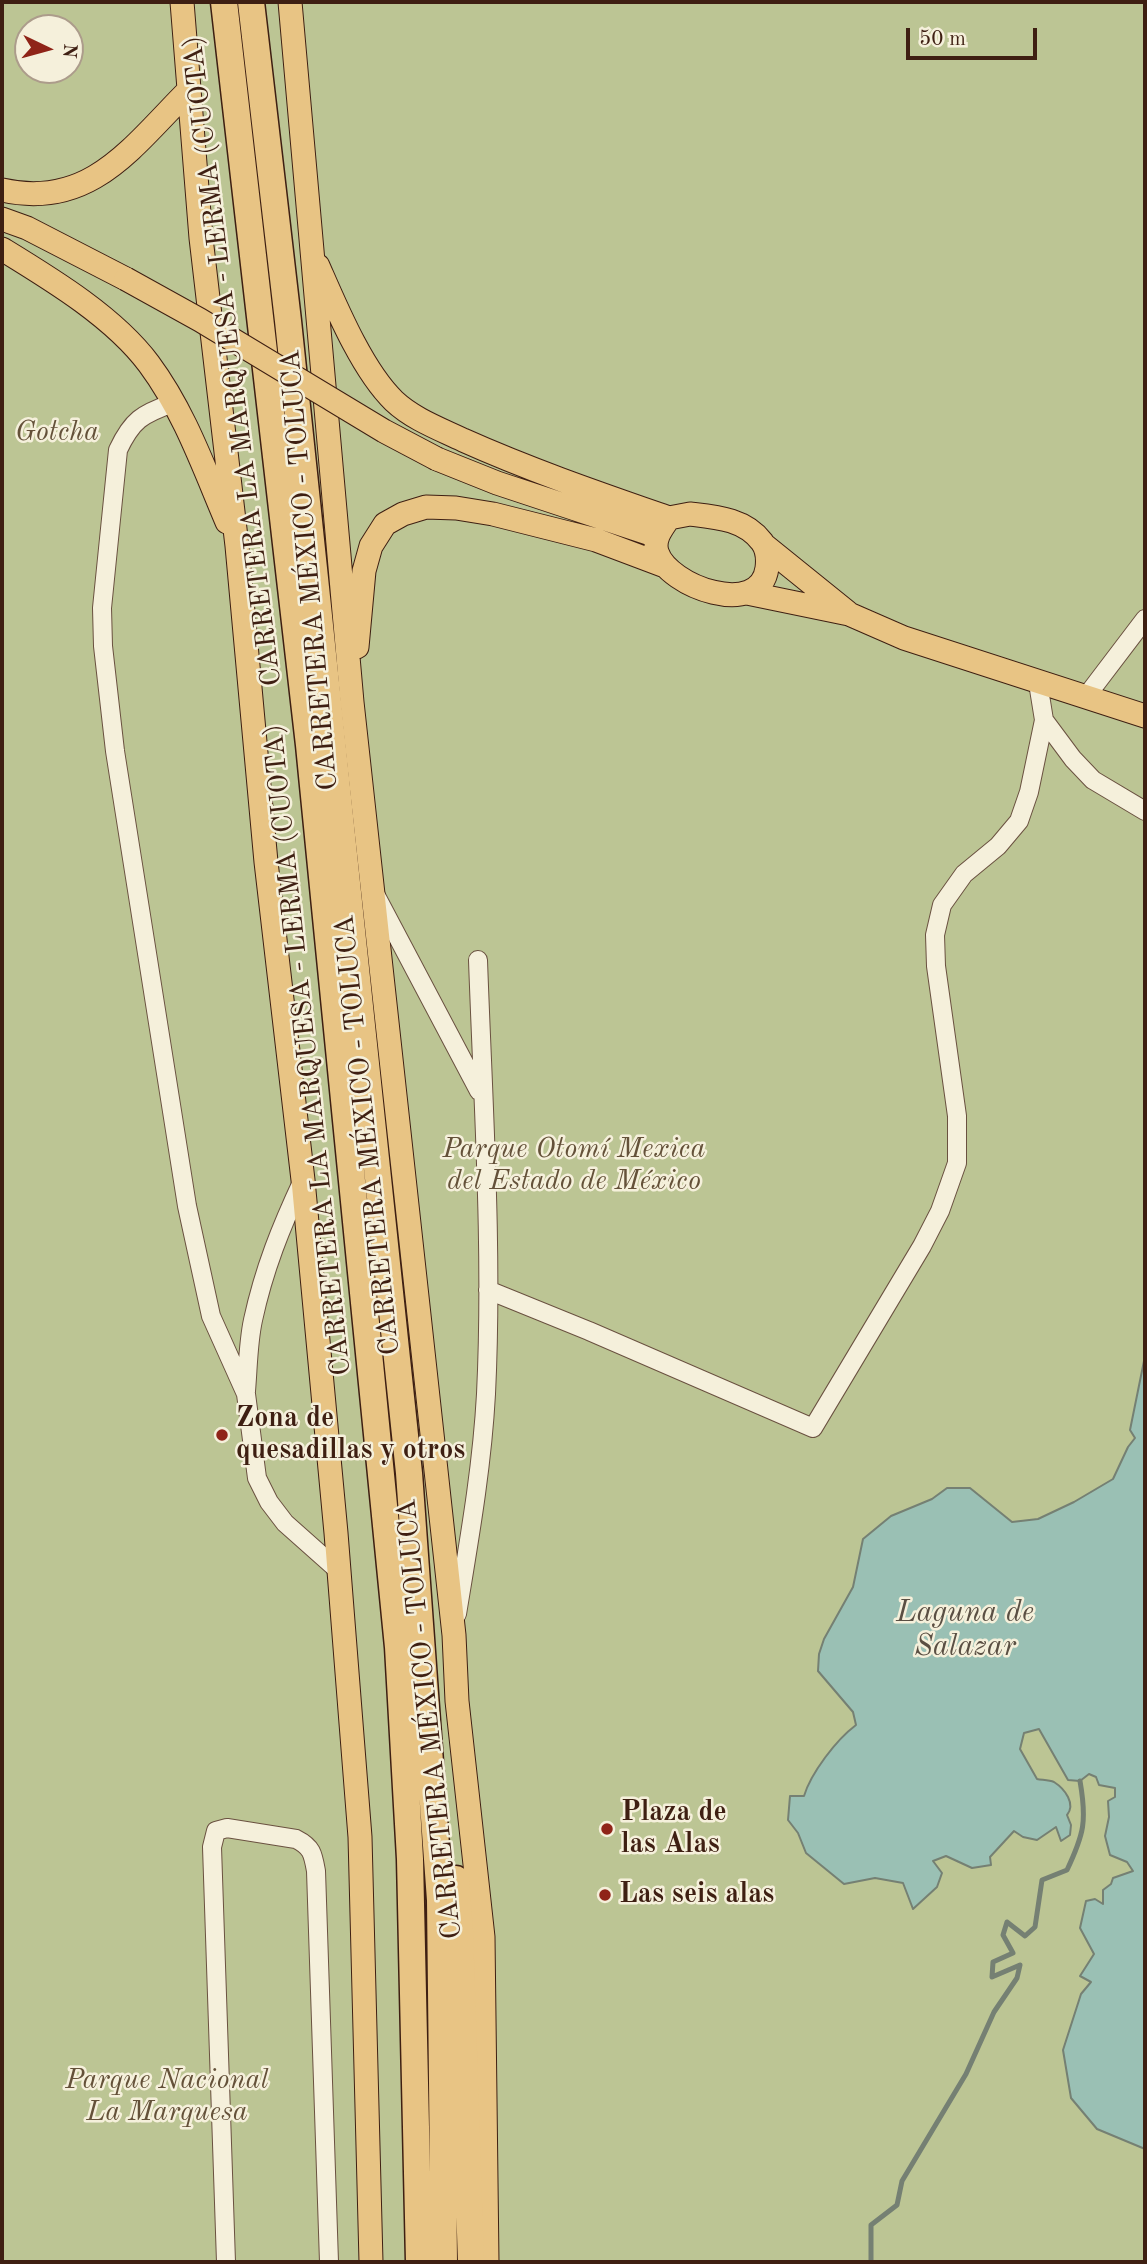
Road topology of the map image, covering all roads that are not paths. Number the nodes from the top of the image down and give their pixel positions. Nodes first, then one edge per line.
1 (182, 2) edge
2 (223, 2) edge
3 (251, 2) edge
4 (290, 2) edge
5 (188, 91) junction
6 (2, 190) edge
7 (2, 219) edge
8 (2, 249) edge
9 (310, 250) junction
10 (173, 402) junction
11 (663, 527) junction
12 (764, 545) junction
13 (237, 546) junction
14 (665, 566) junction
15 (747, 593) junction
16 (849, 614) junction
17 (1145, 619) edge
18 (1038, 683) junction
19 (1085, 698) junction
20 (352, 702) junction
21 (1145, 716) edge
22 (1044, 720) junction
23 (1145, 811) edge
24 (370, 886) junction
25 (478, 960) dead end
26 (482, 1098) junction
27 (303, 1180) junction
28 (488, 1290) junction
29 (246, 1394) junction
30 (409, 1473) junction
31 (339, 1570) junction
32 (454, 1635) junction
33 (226, 2262) edge
34 (329, 2262) edge
35 (371, 2262) edge
36 (419, 2262) edge
37 (444, 2262) edge
38 (471, 2262) edge
39 (486, 2262) edge

1 - 5 main road
2 - 36 highway, CARRETERA LA MARQUESA - LERMA (CUOTA)
3 - 30 highway, CARRETERA LA MARQUESA - LERMA (CUOTA)
4 - 9 main road, CARRETERA MÉXICO - TOLUCA
5 - 6 main road
5 - 13 main road
7 - 11 main road, bridge
8 - 10 main road
9 - 11 main road
9 - 20 main road, CARRETERA MÉXICO - TOLUCA
10 - 13 main road
10 - 29 street
11 - 12 main road
11 - 14 main road
12 - 15 main road
12 - 16 main road
13 - 27 main road
14 - 15 main road
14 - 20 main road
15 - 16 main road
16 - 18 main road
17 - 19 street
18 - 19 main road
18 - 22 street
19 - 21 main road
20 - 24 main road, CARRETERA MÉXICO - TOLUCA
22 - 23 street
22 - 28 street
24 - 26 street
24 - 32 main road, CARRETERA MÉXICO - TOLUCA
25 - 26 street
26 - 28 street
27 - 29 street
27 - 31 main road
28 - 32 street
29 - 31 street
30 - 37 highway, CARRETERA LA MARQUESA - LERMA (CUOTA)
30 - 38 highway
31 - 35 main road
32 - 39 main road, CARRETERA MÉXICO - TOLUCA
33 - 34 street

